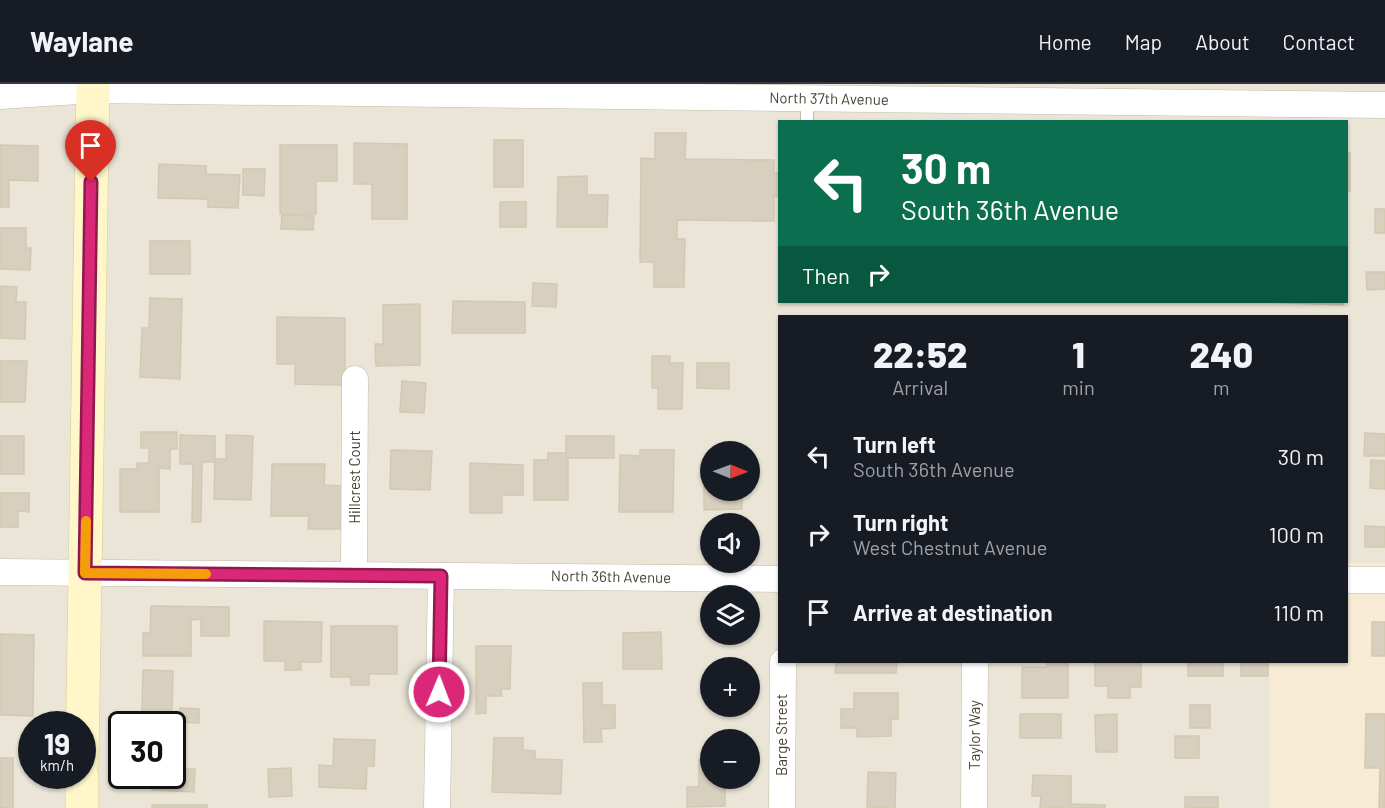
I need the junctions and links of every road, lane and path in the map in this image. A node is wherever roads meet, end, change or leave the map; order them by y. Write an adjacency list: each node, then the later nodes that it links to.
1 (93, 87): 2 (street, North 37th Avenue); 4 (street, North 37th Avenue); 7 (street)
2 (0, 96)
3 (1385, 105): 4 (street, North 37th Avenue)
4 (807, 110)
5 (356, 379): 8 (street, Hillcrest Court)
6 (0, 572): 7 (street, North 36th Avenue)
7 (85, 573): 8 (street, North 36th Avenue); 15 (street)
8 (354, 574): 9 (street, North 36th Avenue)
9 (441, 576): 10 (street, North 36th Avenue); 18 (street)
10 (778, 579)
11 (1348, 580): 12 (street)
12 (1385, 580)
13 (783, 663): 19 (street, Barge Street)
14 (975, 663): 20 (street, Taylor Way)
15 (83, 711)
16 (82, 789): 17 (street)
17 (82, 808)
18 (437, 808)
19 (782, 808)
20 (974, 808)

